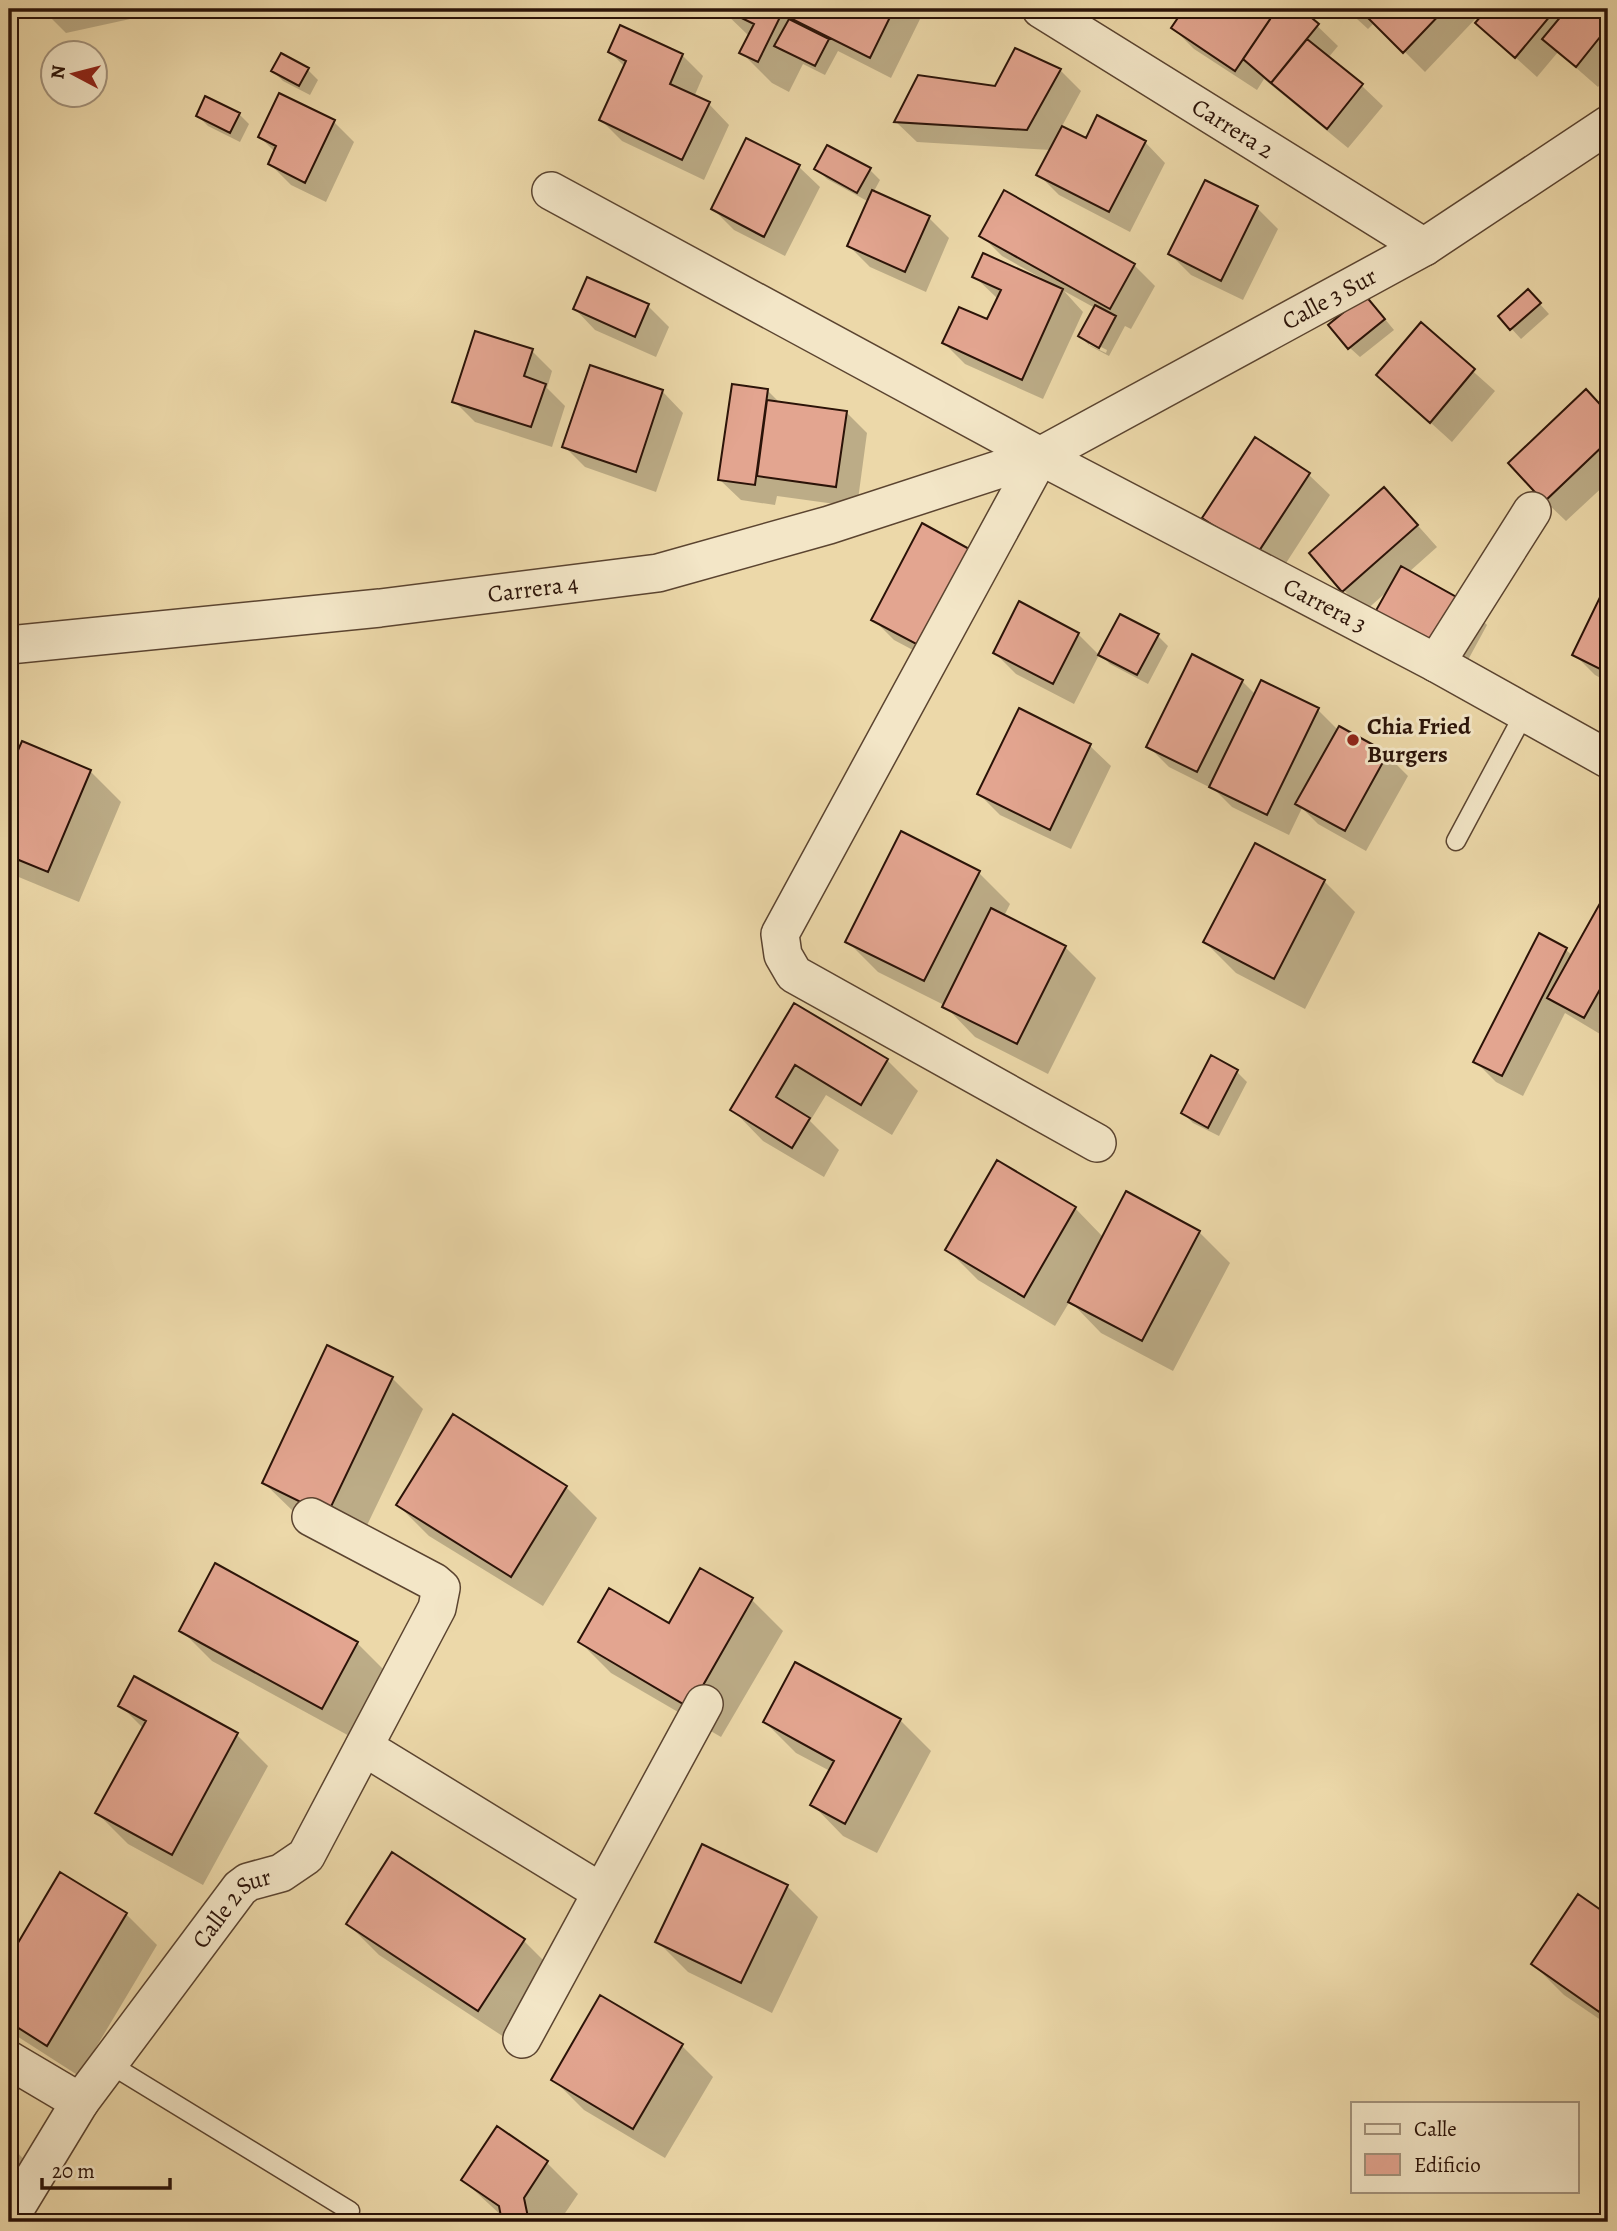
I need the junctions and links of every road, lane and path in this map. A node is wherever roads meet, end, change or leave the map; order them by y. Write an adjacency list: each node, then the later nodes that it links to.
1 (1041, 9): 4 (street, Carrera 2)
2 (1608, 125): 4 (street, Calle 3 Sur)
3 (551, 191): 5 (street, Carrera 3)
4 (1424, 247): 5 (street, Calle 3 Sur)
5 (1040, 456): 7 (street, Carrera 4); 8 (street, Carrera 3); 12 (street)
6 (1532, 511): 8 (street)
7 (9, 645)
8 (1436, 663): 9 (street, Carrera 3)
9 (1525, 712): 10 (street, Carrera 3); 11 (lane)
10 (1608, 759)
11 (1456, 841)
12 (1097, 1143)
13 (311, 1517): 15 (street, Calle 2 Sur)
14 (704, 1704): 16 (street)
15 (364, 1747): 16 (street); 19 (street, Calle 2 Sur)
16 (601, 1892): 17 (street)
17 (522, 2039)
18 (9, 2060): 20 (street)
19 (107, 2063): 20 (street, Calle 2 Sur); 21 (lane)
20 (80, 2102): 22 (street, Calle 2 Sur)
21 (350, 2211)
22 (9, 2219)

